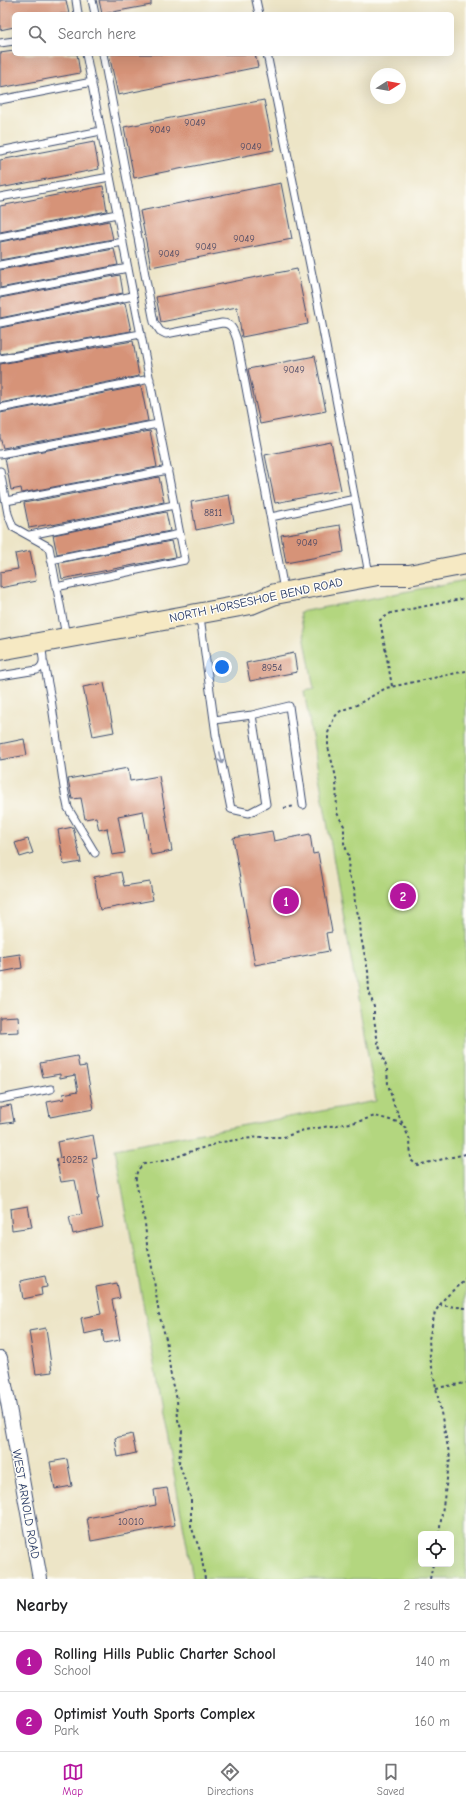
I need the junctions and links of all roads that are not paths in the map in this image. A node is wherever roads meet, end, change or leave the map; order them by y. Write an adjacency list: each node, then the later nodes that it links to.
1 (76, 0): 4 (lane)
2 (92, 0): 5 (lane)
3 (256, 0): 6 (lane)
4 (78, 12)
5 (95, 12)
6 (259, 12)
7 (12, 41): 8 (lane)
8 (0, 43)
9 (86, 56): 12 (lane)
10 (103, 56): 37 (lane)
11 (267, 56): 34 (lane)
12 (92, 82): 13 (lane); 14 (lane)
13 (0, 100)
14 (101, 131): 15 (lane); 16 (lane)
15 (0, 151)
16 (110, 177): 17 (lane); 18 (lane)
17 (0, 197)
18 (117, 214): 19 (lane); 20 (lane)
19 (0, 237)
20 (123, 242): 21 (lane); 22 (lane)
21 (0, 266)
22 (128, 268): 23 (lane); 24 (lane)
23 (0, 293)
24 (133, 296): 25 (lane); 26 (lane)
25 (0, 323)
26 (141, 334): 27 (lane); 28 (lane)
27 (0, 359)
28 (150, 379): 29 (lane); 30 (lane)
29 (0, 408)
30 (158, 424): 31 (lane); 32 (lane)
31 (0, 454)
32 (168, 470): 35 (lane); 36 (lane)
33 (0, 471): 36 (lane)
34 (355, 499): 37 (lane); 42 (lane)
35 (174, 505): 38 (lane); 39 (lane)
36 (4, 506): 39 (lane)
37 (271, 517): 44 (lane)
38 (180, 534): 40 (lane); 43 (lane)
39 (30, 535): 40 (lane)
40 (51, 560): 43 (lane)
41 (466, 564): 42 (street, NORTH HORSESHOE BEND ROAD)
42 (370, 577): 44 (street, NORTH HORSESHOE BEND ROAD)
43 (56, 587): 46 (lane)
44 (285, 592): 45 (street, NORTH HORSESHOE BEND ROAD)
45 (194, 614): 46 (street, NORTH HORSESHOE BEND ROAD); 52 (lane)
46 (66, 638): 47 (street, NORTH HORSESHOE BEND ROAD)
47 (40, 643): 48 (street, NORTH HORSESHOE BEND ROAD); 49 (lane)
48 (0, 650)
49 (44, 662): 50 (lane); 54 (lane)
50 (0, 676)
51 (252, 715): 52 (lane); 52 (lane, one-way to 51); 53 (lane)
52 (214, 720)
53 (303, 805)
54 (95, 852)
55 (51, 1089): 56 (lane)
56 (0, 1099)
57 (0, 1358): 58 (street, WEST ARNOLD ROAD)
58 (40, 1579)

